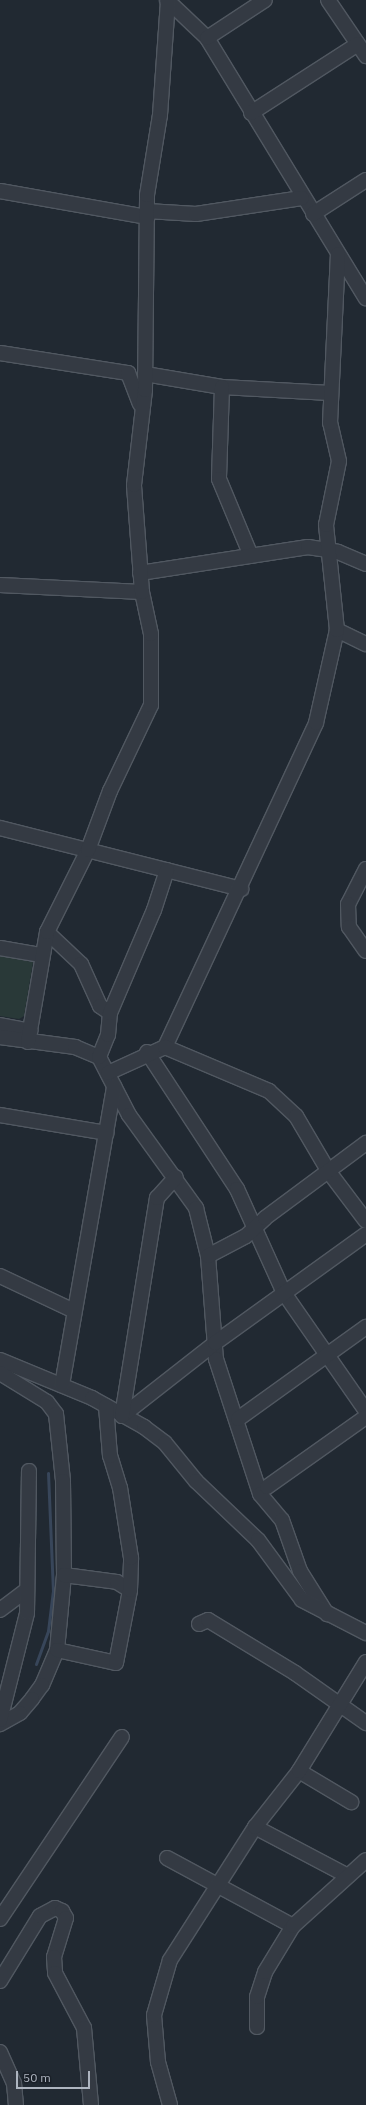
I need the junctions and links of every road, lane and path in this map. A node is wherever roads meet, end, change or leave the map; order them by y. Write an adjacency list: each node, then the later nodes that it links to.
1 (265, 0): 4 (street)
2 (167, 1): 4 (street); 11 (street)
3 (334, 2): 5 (street)
4 (207, 38): 7 (street)
5 (358, 44): 6 (street); 7 (street)
6 (366, 56)
7 (251, 113): 10 (street)
8 (366, 180): 12 (street)
9 (0, 190): 11 (street)
10 (302, 198): 11 (street); 12 (street)
11 (148, 214): 16 (street)
12 (312, 214): 13 (street)
13 (338, 254): 14 (street); 18 (street)
14 (366, 298)
15 (0, 353): 19 (street)
16 (145, 374): 17 (street); 19 (street)
17 (222, 387): 18 (street); 21 (street)
18 (330, 393): 20 (street)
19 (142, 411): 23 (street)
20 (327, 549): 21 (street); 22 (street); 26 (street)
21 (251, 556): 23 (street)
22 (366, 564)
23 (140, 572): 25 (street)
24 (0, 586): 25 (street)
25 (142, 592): 29 (street)
26 (337, 630): 27 (street); 32 (street)
27 (366, 644)
28 (0, 828): 29 (street)
29 (88, 850): 30 (street); 33 (street)
30 (167, 870): 32 (street); 37 (street)
31 (365, 872): 35 (street)
32 (240, 889): 41 (street)
33 (47, 932): 36 (street); 37 (street)
34 (0, 948): 36 (street)
35 (366, 951)
36 (41, 955): 39 (street)
37 (110, 1013): 43 (street)
38 (0, 1025): 39 (street)
39 (29, 1036): 40 (street); 43 (street)
40 (0, 1037)
41 (165, 1047): 42 (street); 49 (street)
42 (147, 1052): 44 (street); 52 (street)
43 (99, 1057): 44 (street)
44 (108, 1073): 45 (street)
45 (114, 1086): 47 (street); 50 (street)
46 (0, 1115): 47 (street)
47 (106, 1133): 57 (street)
48 (366, 1143): 49 (street)
49 (329, 1172): 51 (street); 52 (street)
50 (176, 1177): 54 (street); 66 (street)
51 (366, 1220)
52 (255, 1227): 54 (street); 56 (street)
53 (366, 1234): 56 (street)
54 (208, 1256): 59 (street)
55 (0, 1276): 57 (street)
56 (284, 1293): 59 (street); 60 (street)
57 (74, 1311): 63 (street)
58 (366, 1327): 60 (street)
59 (215, 1343): 66 (street); 68 (street)
60 (327, 1354): 65 (street); 68 (street)
61 (0, 1360): 63 (street)
62 (0, 1374): 71 (street)
63 (62, 1385): 64 (street)
64 (106, 1406): 66 (street); 73 (street)
65 (366, 1411)
66 (122, 1416): 75 (street)
67 (366, 1417): 70 (street)
68 (238, 1419): 75 (street)
69 (30, 1471): 72 (street)
70 (267, 1487)
71 (64, 1575): 73 (street); 78 (street)
72 (27, 1590): 74 (street); 81 (street)
73 (130, 1590): 78 (street)
74 (0, 1610)
75 (327, 1614): 77 (street)
76 (199, 1624): 80 (street)
77 (366, 1633)
78 (57, 1650): 83 (street)
79 (366, 1662): 80 (street)
80 (338, 1706): 82 (street); 85 (street)
81 (0, 1720)
82 (366, 1723)
83 (0, 1724)
84 (122, 1736): 92 (street)
85 (299, 1771): 86 (street); 87 (street)
86 (351, 1802)
87 (255, 1827): 90 (street); 91 (street)
88 (167, 1858): 91 (street)
89 (366, 1860): 90 (street)
90 (348, 1876): 93 (street)
91 (216, 1887): 93 (street); 99 (street)
92 (0, 1919)
93 (293, 1926): 95 (street)
94 (0, 1981): 98 (street)
95 (258, 2027)
96 (0, 2052): 97 (street)
97 (16, 2105)
98 (91, 2105)
99 (170, 2105)

